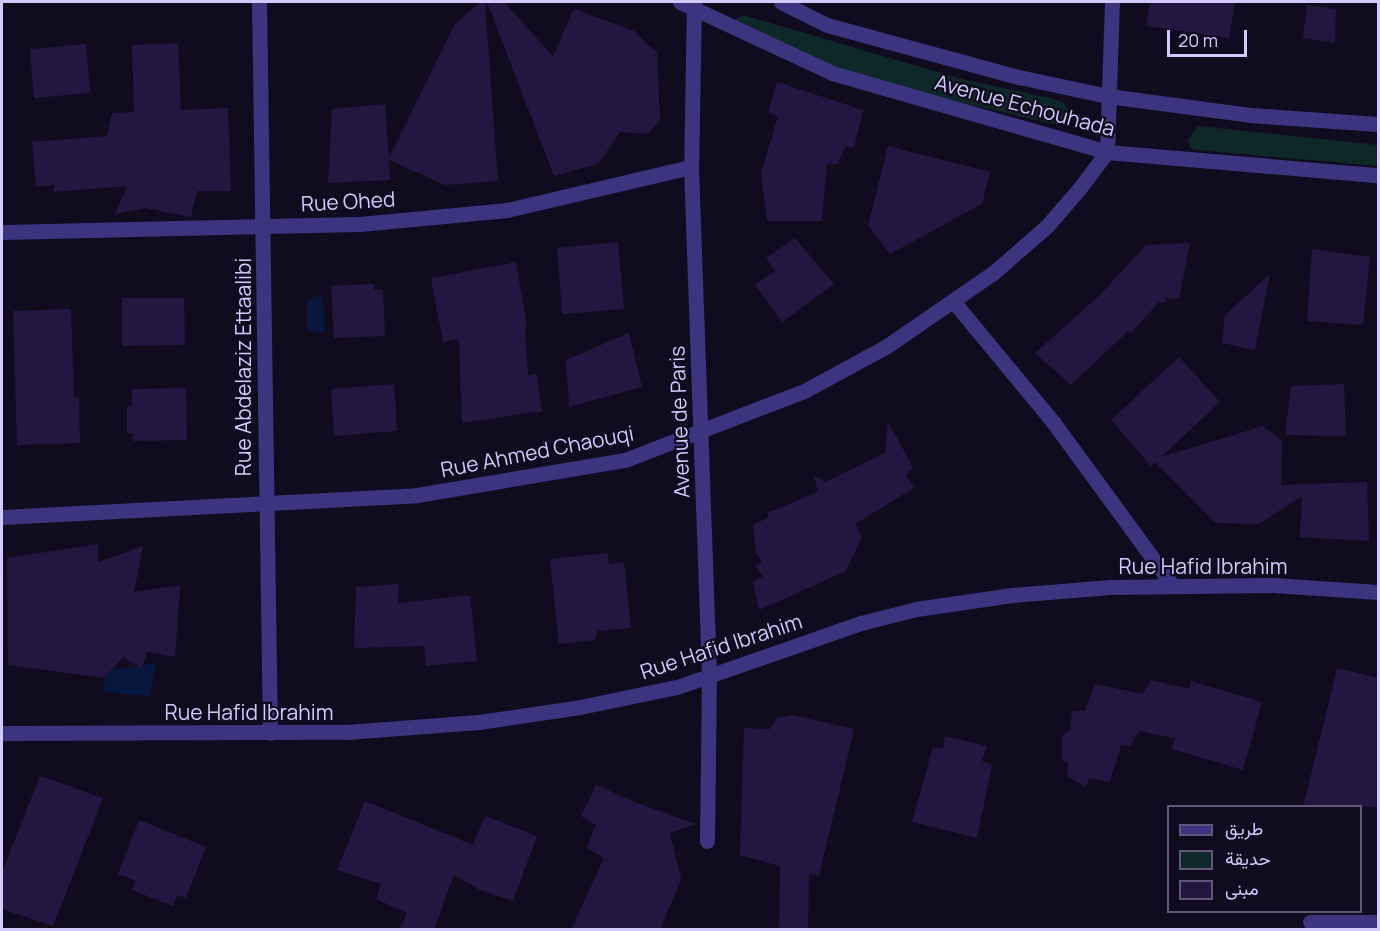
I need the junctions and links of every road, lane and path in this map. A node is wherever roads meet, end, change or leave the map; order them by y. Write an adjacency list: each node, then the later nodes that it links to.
1 (259, 2): 11 (street, Rue Abdelaziz Ettaalibi)
2 (680, 2): 5 (street, Avenue Echouhada)
3 (781, 2): 6 (street, Avenue Echouhada)
4 (1112, 2): 6 (street)
5 (694, 5): 8 (street, Avenue Echouhada); 9 (street, Avenue de Paris)
6 (1108, 96): 7 (street, Avenue Echouhada); 8 (street)
7 (1378, 124)
8 (1107, 152): 10 (street, Avenue Echouhada); 13 (street, Rue Ahmed Chaouqi)
9 (691, 167): 11 (street, Rue Ohed); 14 (street, Avenue de Paris)
10 (1378, 175)
11 (263, 225): 12 (street, Rue Ohed); 15 (street, Rue Abdelaziz Ettaalibi)
12 (2, 232)
13 (953, 301): 14 (street, Rue Ahmed Chaouqi); 17 (street)
14 (700, 432): 15 (street, Rue Ahmed Chaouqi); 19 (street, Avenue de Paris)
15 (265, 504): 16 (street, Rue Ahmed Chaouqi); 21 (street, Rue Abdelaziz Ettaalibi)
16 (2, 517)
17 (1173, 586): 18 (street, Rue Hafid Ibrahim); 19 (street, Rue Hafid Ibrahim)
18 (1378, 592)
19 (709, 676): 21 (street, Rue Hafid Ibrahim); 22 (street, Avenue de Paris)
20 (2, 733): 21 (street, Rue Hafid Ibrahim)
21 (270, 733)
22 (707, 841)
23 (1310, 921): 24 (street)
24 (1378, 922)

